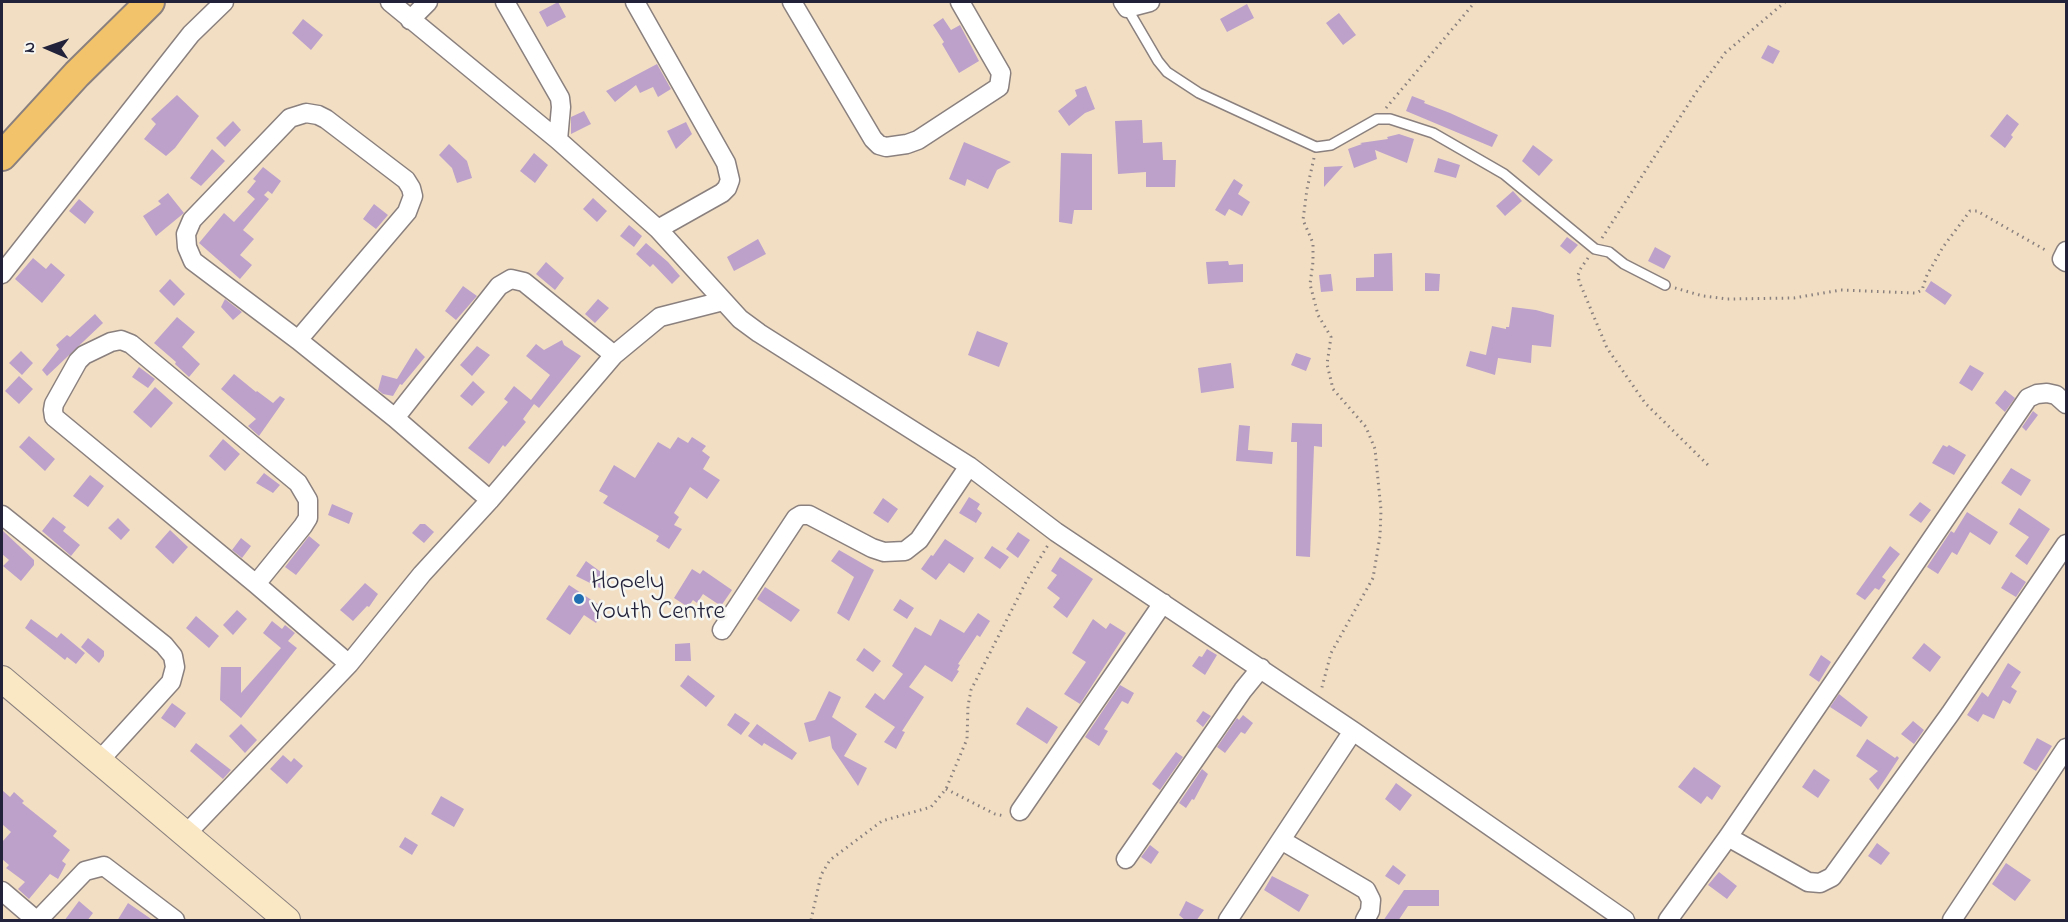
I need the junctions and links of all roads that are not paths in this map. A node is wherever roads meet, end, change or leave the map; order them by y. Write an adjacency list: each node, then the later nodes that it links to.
1 (150, 2): 13 (main road)
2 (224, 2): 15 (street)
3 (390, 2): 11 (street)
4 (428, 2): 11 (street)
5 (505, 2): 12 (street)
6 (635, 2): 14 (street)
7 (792, 2): 8 (street)
8 (960, 2)
9 (1150, 2): 10 (street)
10 (1125, 5): 16 (lane)
11 (410, 20): 12 (street)
12 (558, 140): 14 (street)
13 (2, 156)
14 (658, 229): 17 (street)
15 (2, 274)
16 (1665, 285)
17 (723, 301): 19 (street); 22 (street)
18 (298, 340): 18 (street); 21 (street)
19 (614, 355): 21 (street); 23 (street)
20 (2067, 404): 37 (street)
21 (395, 418): 23 (street)
22 (969, 466): 27 (street); 28 (street)
23 (490, 500): 29 (street)
24 (2, 515): 34 (street)
25 (2067, 544): 37 (street)
26 (256, 584): 26 (street); 29 (street)
27 (1163, 603): 30 (street); 35 (street)
28 (722, 630)
29 (349, 664): 36 (street)
30 (1261, 668): 32 (street); 39 (street)
31 (2, 679): 34 (main road)
32 (1353, 731): 38 (street); 46 (street)
33 (2067, 748): 48 (street)
34 (99, 761): 36 (main road)
35 (1020, 811)
36 (186, 834): 43 (main road)
37 (1728, 837): 47 (street)
38 (1281, 840): 44 (street); 45 (street)
39 (1126, 859)
40 (2, 891): 41 (street)
41 (37, 921): 42 (street)
42 (175, 921)
43 (287, 921)
44 (1228, 921)
45 (1365, 921)
46 (1625, 921)
47 (1668, 921)
48 (1952, 921)

